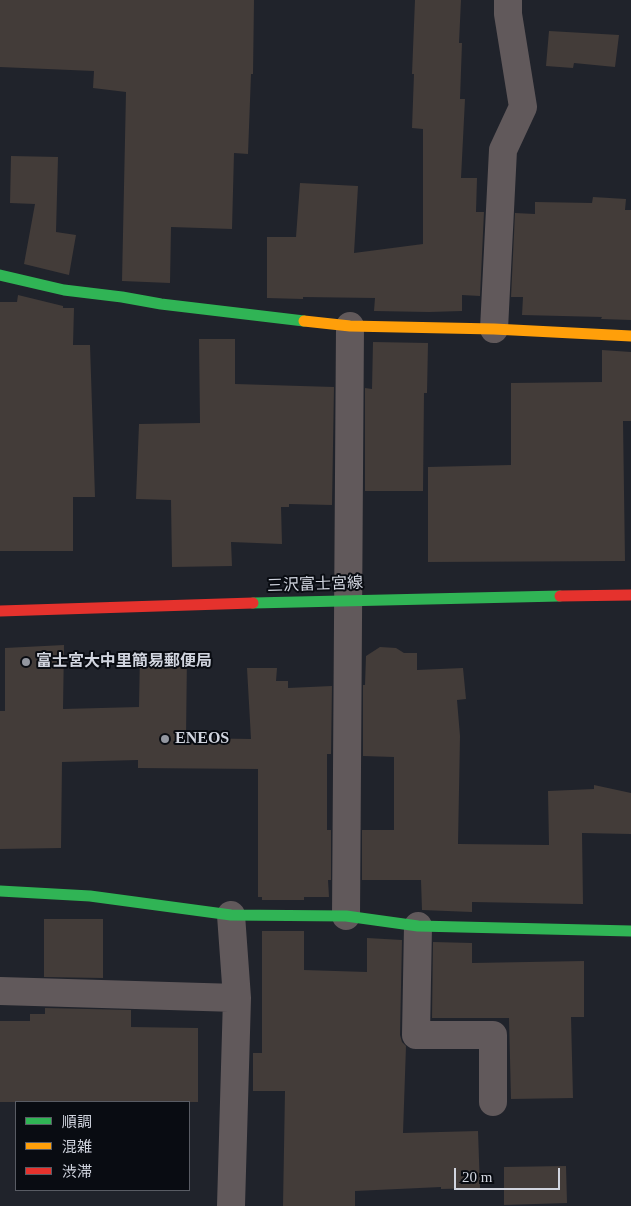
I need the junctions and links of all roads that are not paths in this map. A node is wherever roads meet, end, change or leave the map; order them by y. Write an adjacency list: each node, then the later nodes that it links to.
1 (508, 0): 4 (street)
2 (0, 275): 3 (street)
3 (350, 326): 4 (street); 7 (street)
4 (494, 329): 5 (street)
5 (631, 336)
6 (631, 595): 7 (street, 三沢富士宮線)
7 (348, 600): 8 (street, 三沢富士宮線); 11 (street)
8 (0, 611)
9 (0, 892): 10 (street)
10 (231, 915): 11 (street); 15 (street)
11 (346, 916): 12 (street)
12 (418, 926): 13 (street); 16 (street)
13 (631, 931)
14 (0, 991): 15 (street)
15 (238, 998): 17 (street)
16 (493, 1102)
17 (231, 1206)

